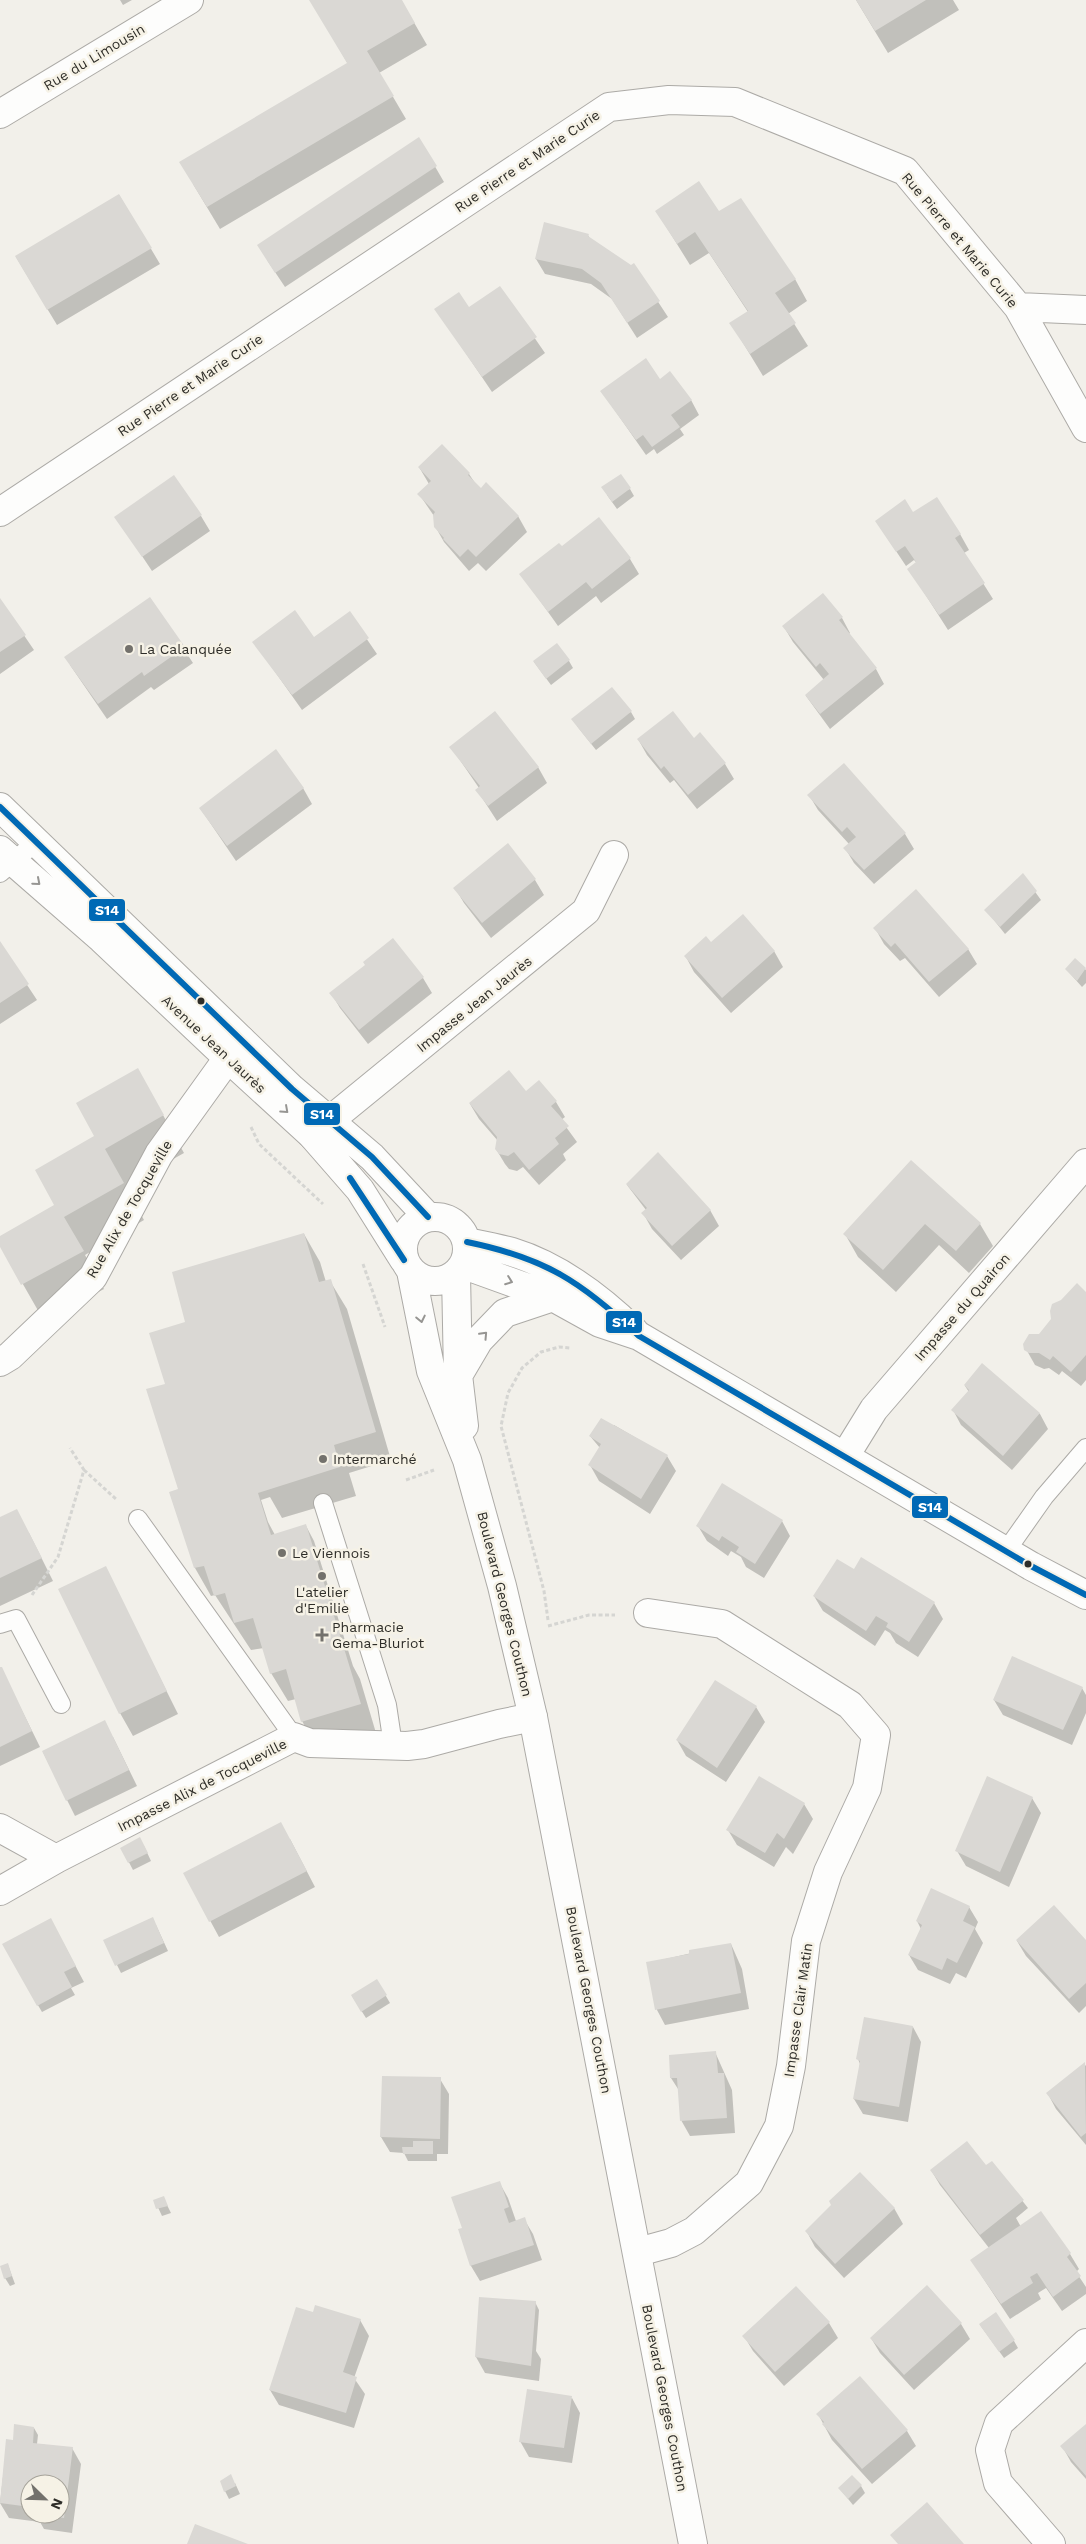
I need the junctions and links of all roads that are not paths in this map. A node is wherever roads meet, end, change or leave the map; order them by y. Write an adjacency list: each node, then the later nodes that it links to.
1 (189, 0): 2 (street, Rue du Limousin)
2 (0, 114)
3 (1018, 307): 4 (street); 5 (street, Rue Pierre et Marie Curie); 6 (street, Rue Pierre et Marie Curie)
4 (1086, 310)
5 (1086, 428)
6 (0, 512)
7 (0, 807): 8 (street, Avenue Jean Jaurès)
8 (36, 842): 10 (lane); 11 (street, Avenue Jean Jaurès)
9 (614, 854): 12 (street, Impasse Jean Jaurès)
10 (5, 862): 11 (street, Avenue Jean Jaurès, one-way to 11)
11 (234, 1049): 12 (street, Avenue Jean Jaurès); 19 (street, Rue Alix de Tocqueville)
12 (321, 1127): 14 (street, Avenue Jean Jaurès); 16 (street, Avenue Jean Jaurès)
13 (1086, 1163): 22 (street, Impasse du Quairon)
14 (428, 1217): 15 (street); 16 (street)
15 (462, 1260): 16 (street); 17 (street, one-way to 17); 18 (street); 20 (street, Boulevard Georges Couthon)
16 (408, 1266): 23 (street, Boulevard Georges Couthon, one-way to 23)
17 (553, 1297): 18 (street); 20 (street, one-way to 17)
18 (639, 1336): 22 (street)
19 (0, 1362)
20 (458, 1376): 23 (street, Boulevard Georges Couthon)
21 (1086, 1448): 26 (lane)
22 (845, 1456): 26 (street)
23 (468, 1460): 31 (street, Boulevard Georges Couthon)
24 (323, 1503): 33 (lane)
25 (138, 1519): 32 (lane)
26 (1006, 1551): 27 (street)
27 (1086, 1596)
28 (648, 1613): 37 (street, Impasse Clair Matin)
29 (8, 1621): 30 (lane)
30 (61, 1704)
31 (533, 1717): 33 (street, Impasse Alix de Tocqueville); 37 (street, Boulevard Georges Couthon)
32 (294, 1737): 33 (street, Impasse Alix de Tocqueville); 35 (street, Impasse Alix de Tocqueville)
33 (393, 1745)
34 (0, 1828): 35 (street)
35 (56, 1859): 36 (street, Impasse Alix de Tocqueville)
36 (0, 1891)
37 (638, 2252): 39 (street, Boulevard Georges Couthon)
38 (1086, 2343): 40 (street)
39 (693, 2544)
40 (1051, 2544)

